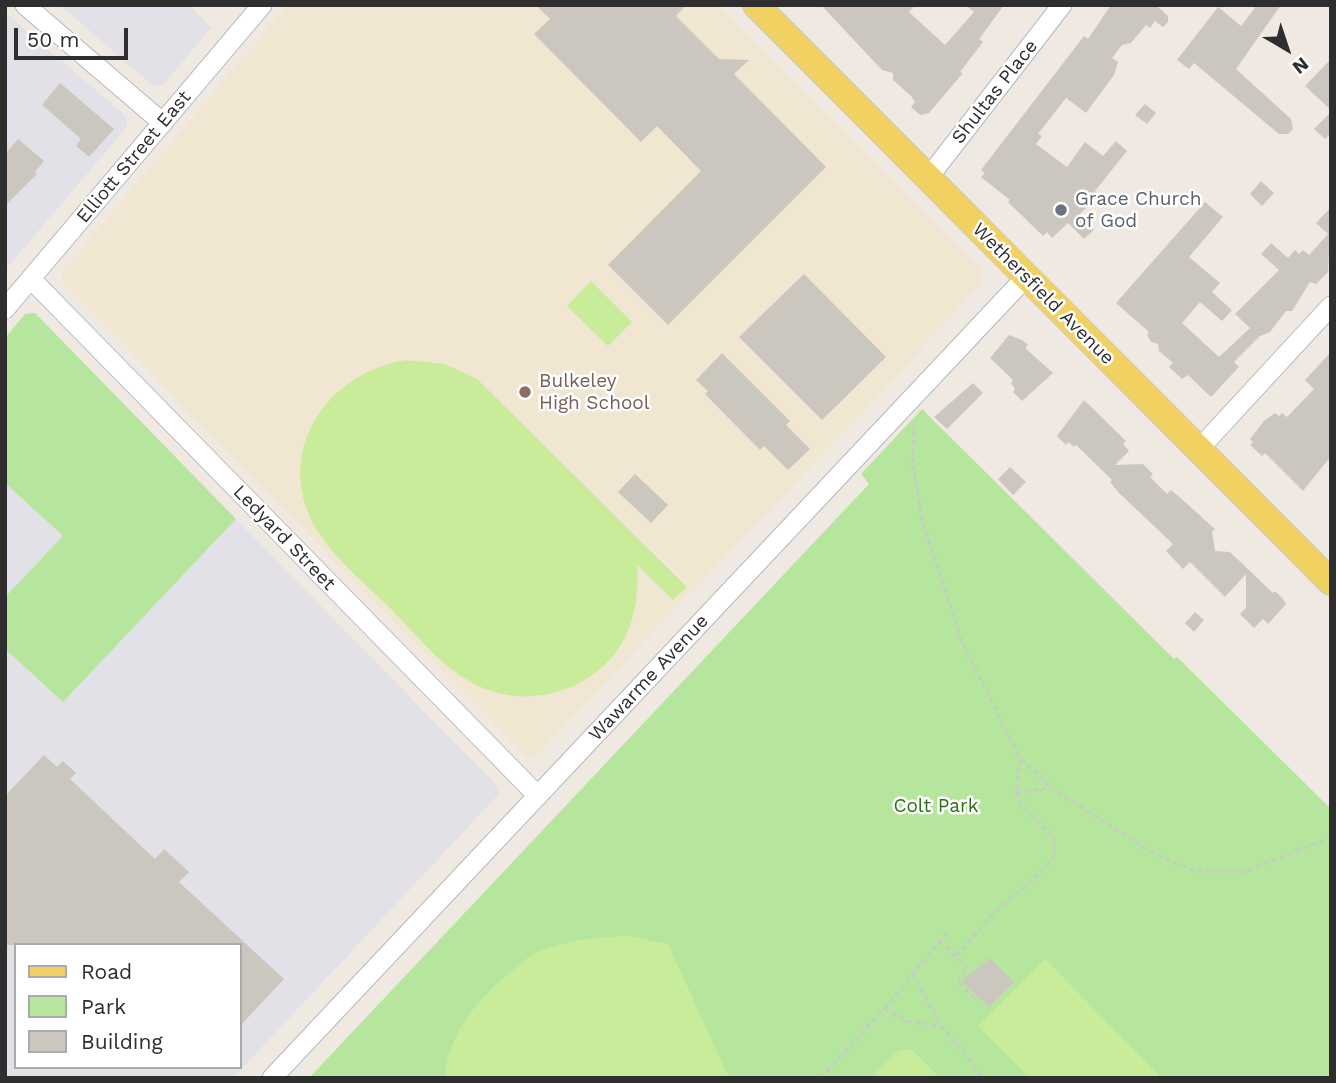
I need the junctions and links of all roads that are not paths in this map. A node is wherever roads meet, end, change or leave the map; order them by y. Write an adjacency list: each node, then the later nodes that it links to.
1 (25, 5): 5 (street)
2 (262, 5): 5 (street, Elliott Street East)
3 (756, 5): 6 (main road, Wethersfield Avenue)
4 (1062, 5): 6 (street, Shultas Place)
5 (163, 124): 8 (street, Elliott Street East)
6 (928, 178): 7 (main road, Wethersfield Avenue)
7 (1026, 276): 11 (main road, Wethersfield Avenue); 13 (street, Wawarme Avenue)
8 (31, 279): 10 (street, Elliott Street East); 13 (street, Ledyard Street)
9 (1331, 306): 11 (street)
10 (5, 309)
11 (1199, 449): 12 (main road, Wethersfield Avenue)
12 (1331, 582)
13 (538, 796): 14 (street, Wawarme Avenue)
14 (272, 1078)

